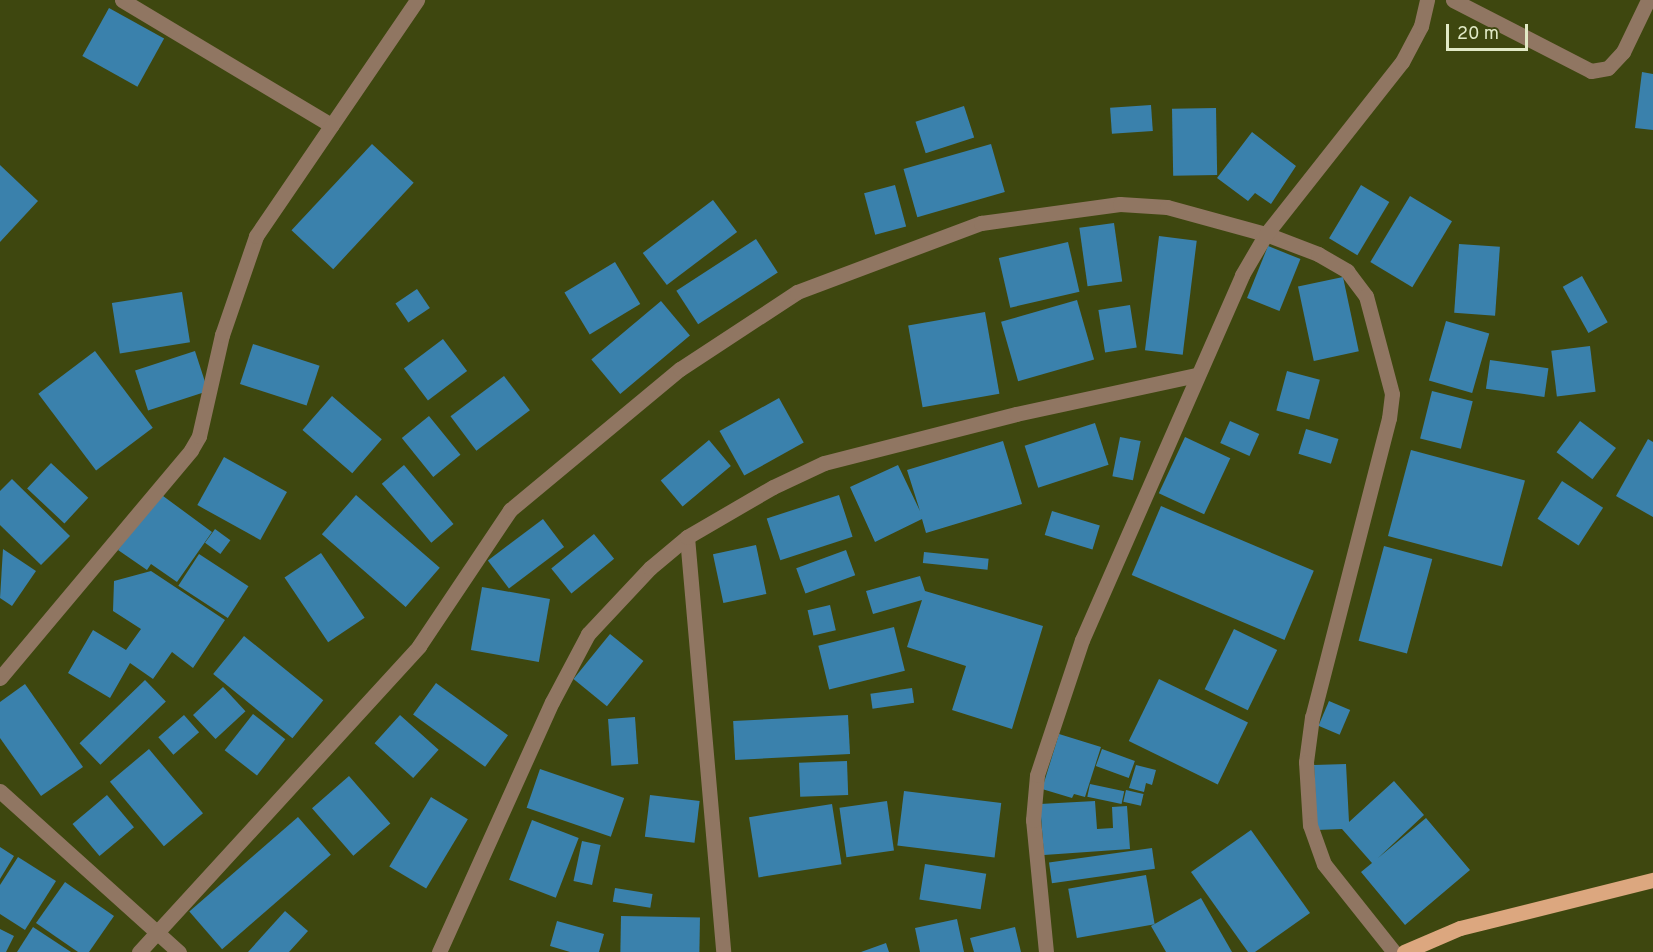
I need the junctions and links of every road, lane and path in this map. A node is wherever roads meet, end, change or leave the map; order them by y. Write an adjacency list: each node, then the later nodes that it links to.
1 (122, 0): 6 (street)
2 (417, 0): 6 (street)
3 (1427, 0): 7 (street)
4 (1453, 0): 5 (street)
5 (1648, 0)
6 (331, 125): 10 (street)
7 (1266, 234): 8 (street); 13 (street); 19 (street)
8 (1197, 375): 9 (street); 18 (street)
9 (687, 537): 16 (street); 17 (street)
10 (0, 678)
11 (0, 790): 13 (street)
12 (1653, 880): 20 (main road)
13 (157, 933): 14 (street); 15 (street)
14 (139, 952)
15 (179, 952)
16 (439, 952)
17 (723, 952)
18 (1046, 952)
19 (1394, 952)
20 (1404, 952)

